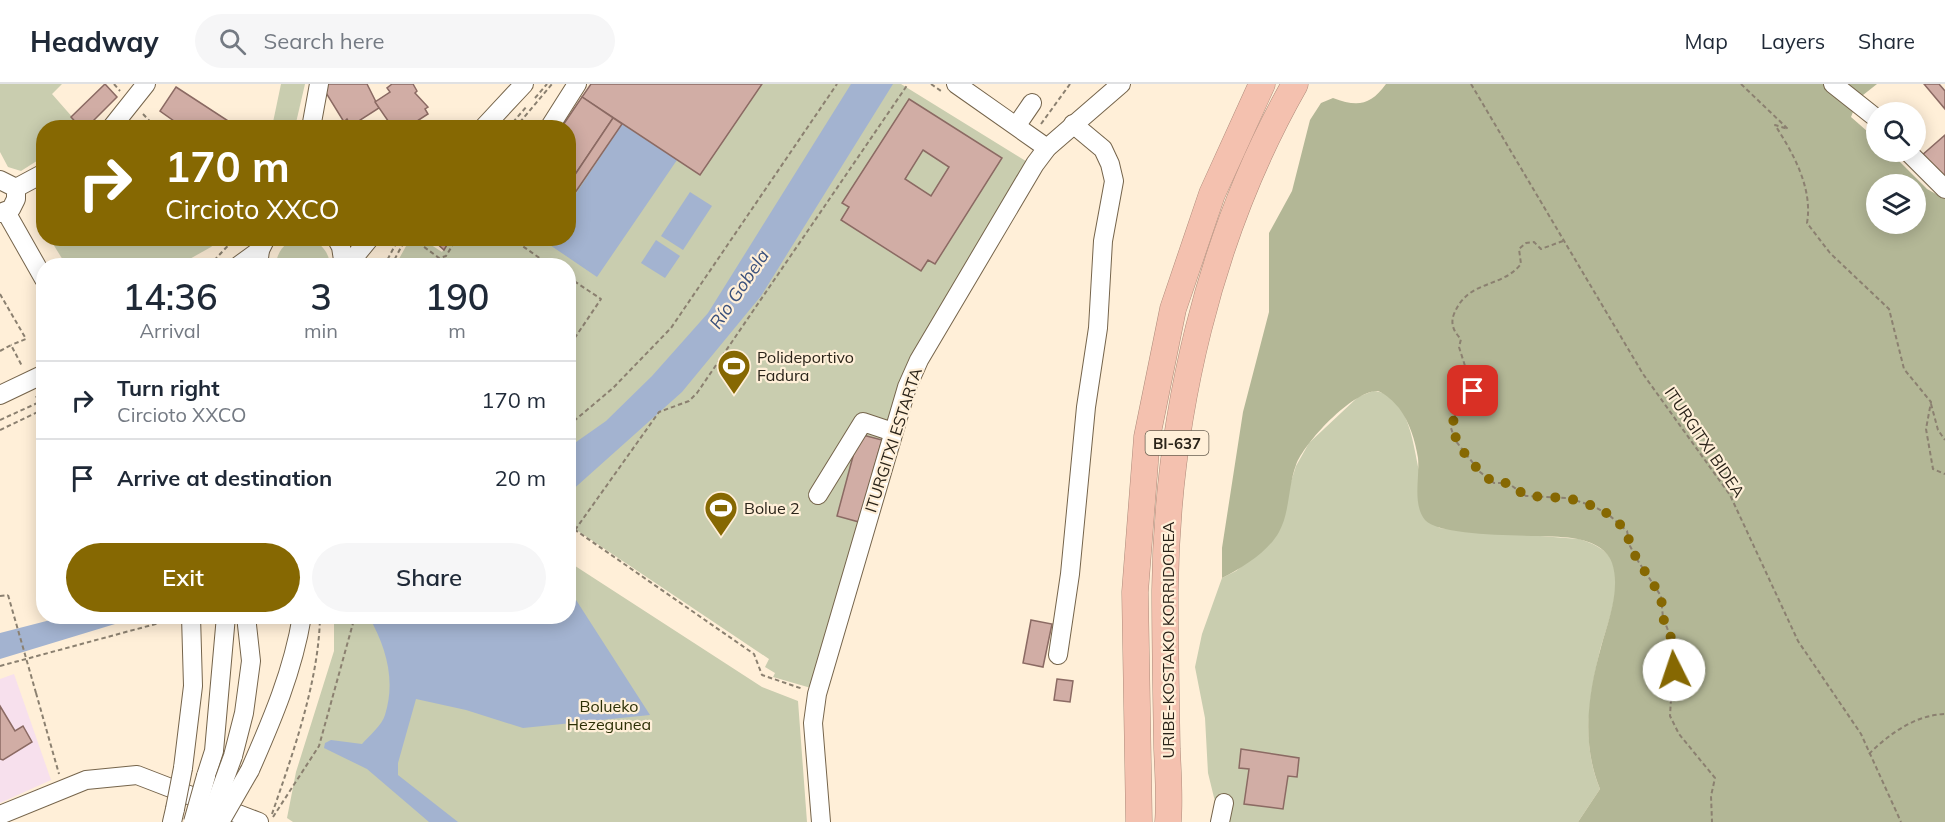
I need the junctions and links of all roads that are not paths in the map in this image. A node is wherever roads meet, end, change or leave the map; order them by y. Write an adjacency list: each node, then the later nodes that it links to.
1 (146, 84): 12 (street)
2 (319, 84): 13 (street)
3 (524, 84): 14 (street)
4 (578, 84): 15 (street)
5 (956, 84): 17 (street)
6 (1121, 84): 16 (street, ITURGITXI ESTARTA)
7 (1262, 84): 44 (highway, URIBE-KOSTAKO KORRIDOREA / BI-637)
8 (1295, 84): 45 (highway, URIBE-KOSTAKO KORRIDOREA / BI-637)
9 (1833, 84): 11 (street)
10 (1032, 103): 17 (street)
11 (1866, 108)
12 (118, 120)
13 (312, 120)
14 (495, 120)
15 (554, 120)
16 (1073, 124): 18 (street, ITURGITXI ESTARTA); 35 (street)
17 (1017, 125): 18 (street)
18 (1047, 148): 29 (street, ITURGITXI ESTARTA)
19 (1918, 162): 22 (street)
20 (36, 175): 21 (street)
21 (8, 184): 23 (street)
22 (1945, 189)
23 (3, 212): 26 (street)
24 (363, 246): 25 (street)
25 (352, 258)
26 (36, 266)
27 (36, 380): 28 (street)
28 (0, 395)
29 (893, 432): 30 (street); 43 (street, ITURGITXI ESTARTA)
30 (818, 495)
31 (187, 624): 38 (street, bridge)
32 (225, 624): 39 (street, bridge)
33 (247, 624): 40 (street, bridge)
34 (301, 624): 41 (street, bridge)
35 (1058, 655)
36 (1224, 803): 46 (street)
37 (0, 815): 42 (street)
38 (173, 816)
39 (193, 822)
40 (209, 822)
41 (220, 822)
42 (259, 822)
43 (821, 822)
44 (1139, 822)
45 (1168, 822)
46 (1220, 822)

